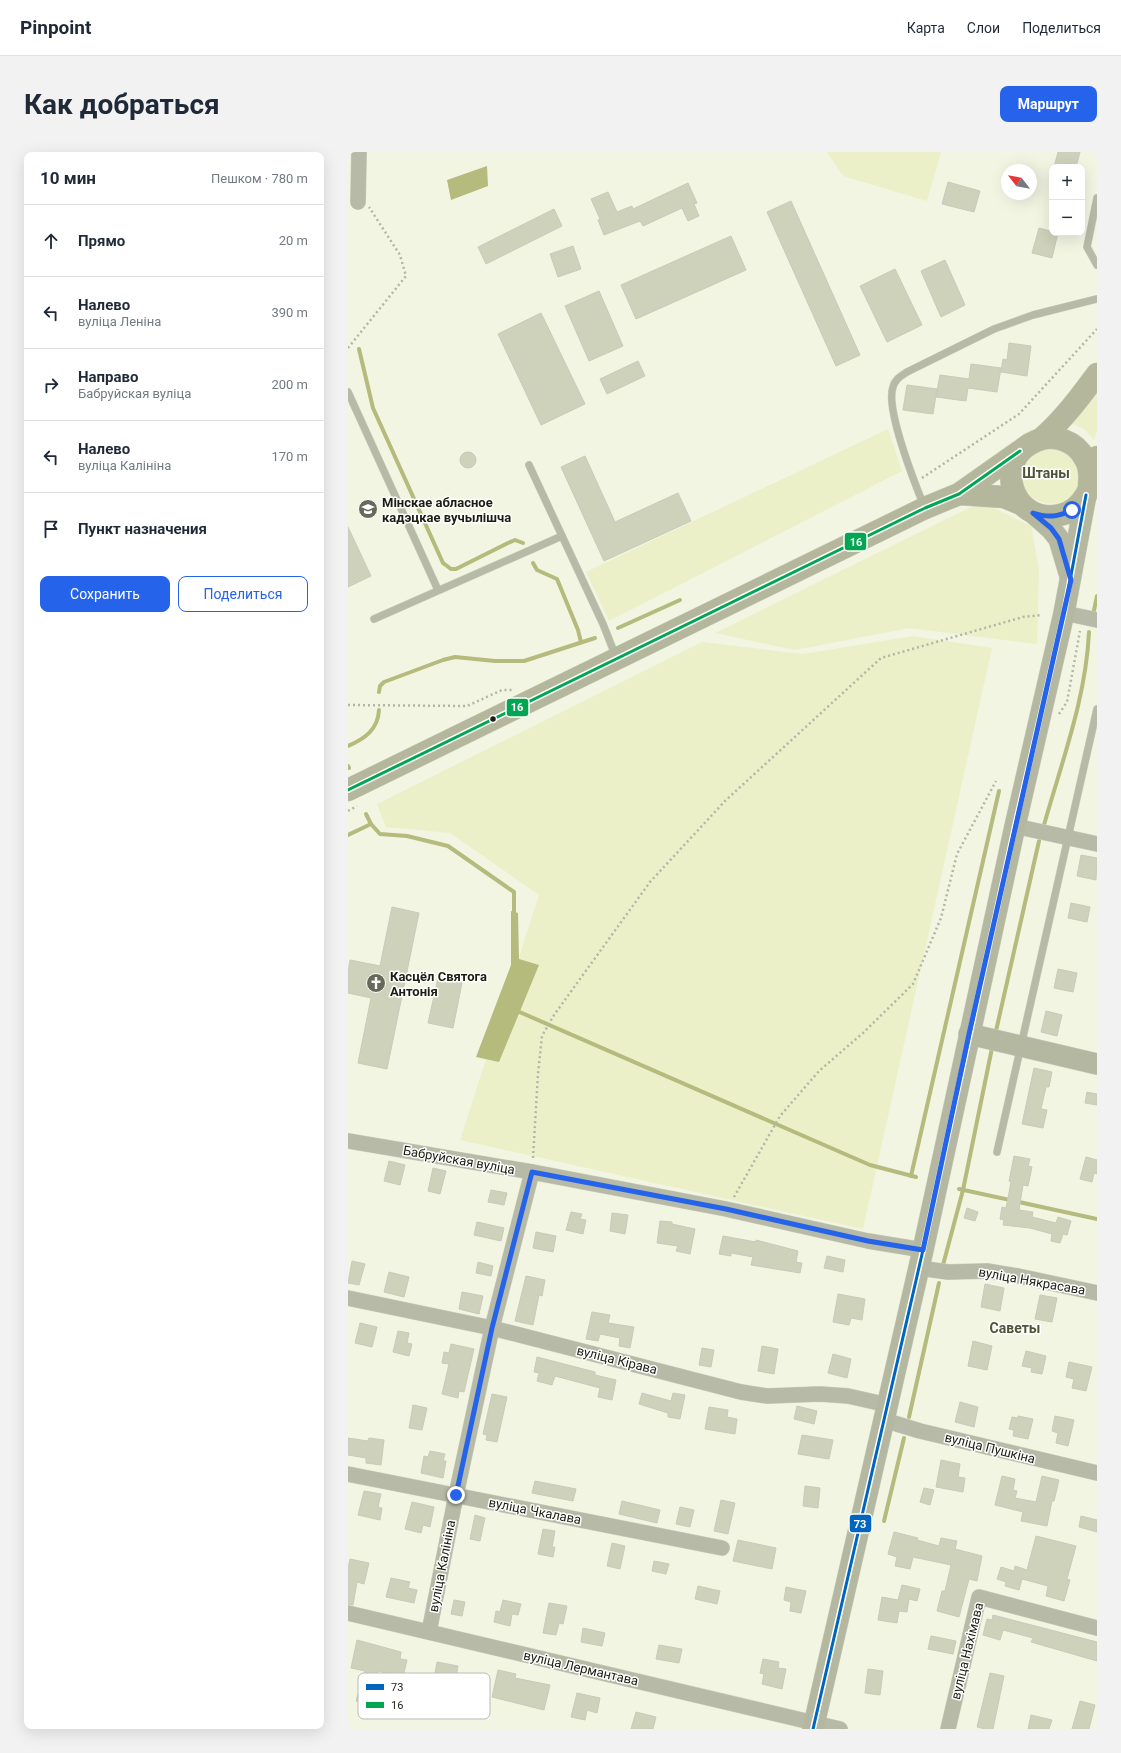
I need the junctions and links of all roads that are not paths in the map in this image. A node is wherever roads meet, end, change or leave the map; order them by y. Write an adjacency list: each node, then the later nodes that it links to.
1 (359, 152): 2 (street)
2 (355, 189)
3 (1097, 198): 4 (lane)
4 (1097, 265)
5 (1097, 299): 14 (lane)
6 (1097, 374): 8 (main road)
7 (348, 392): 18 (lane)
8 (1041, 438): 9 (main road); 12 (main road)
9 (1020, 451): 13 (main road); 15 (main road)
10 (1097, 457): 12 (main road)
11 (529, 465): 16 (lane)
12 (1088, 490): 15 (main road); 17 (main road)
13 (959, 494): 14 (main road); 15 (main road)
14 (925, 508): 22 (main road)
15 (1027, 509): 17 (main road)
16 (562, 536): 18 (lane); 22 (lane)
17 (1071, 580): 19 (main road)
18 (438, 590): 20 (lane)
19 (1064, 613): 21 (street); 25 (main road)
20 (374, 619)
21 (1097, 620)
22 (616, 659): 24 (main road)
23 (1097, 709): 26 (lane)
24 (348, 790)
25 (1015, 826): 26 (street); 28 (main road)
26 (1068, 838): 27 (street); 29 (lane)
27 (1097, 844)
28 (969, 1034): 29 (main road); 34 (main road)
29 (1021, 1047): 30 (main road); 32 (lane)
30 (1097, 1064)
31 (348, 1141): 33 (street, Бабруйская вуліца)
32 (997, 1152)
33 (532, 1172): 34 (street, Бабруйская вуліца); 37 (street, вуліца Калініна)
34 (921, 1259): 35 (street, вуліца Някрасава); 38 (main road)
35 (1097, 1293)
36 (348, 1298): 37 (street, вуліца Кірава)
37 (492, 1328): 38 (street, вуліца Кірава); 41 (street, вуліца Калініна)
38 (886, 1413): 39 (street, вуліца Пушкіна); 46 (main road)
39 (1097, 1473)
40 (348, 1474): 41 (street, вуліца Чкалава)
41 (456, 1495): 42 (street, вуліца Чкалава); 45 (street, вуліца Калініна)
42 (722, 1548)
43 (348, 1613): 45 (street, вуліца Лермантава)
44 (1097, 1628): 48 (street, вуліца Нахімава)
45 (430, 1632): 46 (street, вуліца Лермантава)
46 (814, 1726): 47 (street, вуліца Лермантава)
47 (840, 1729)
48 (948, 1729)

